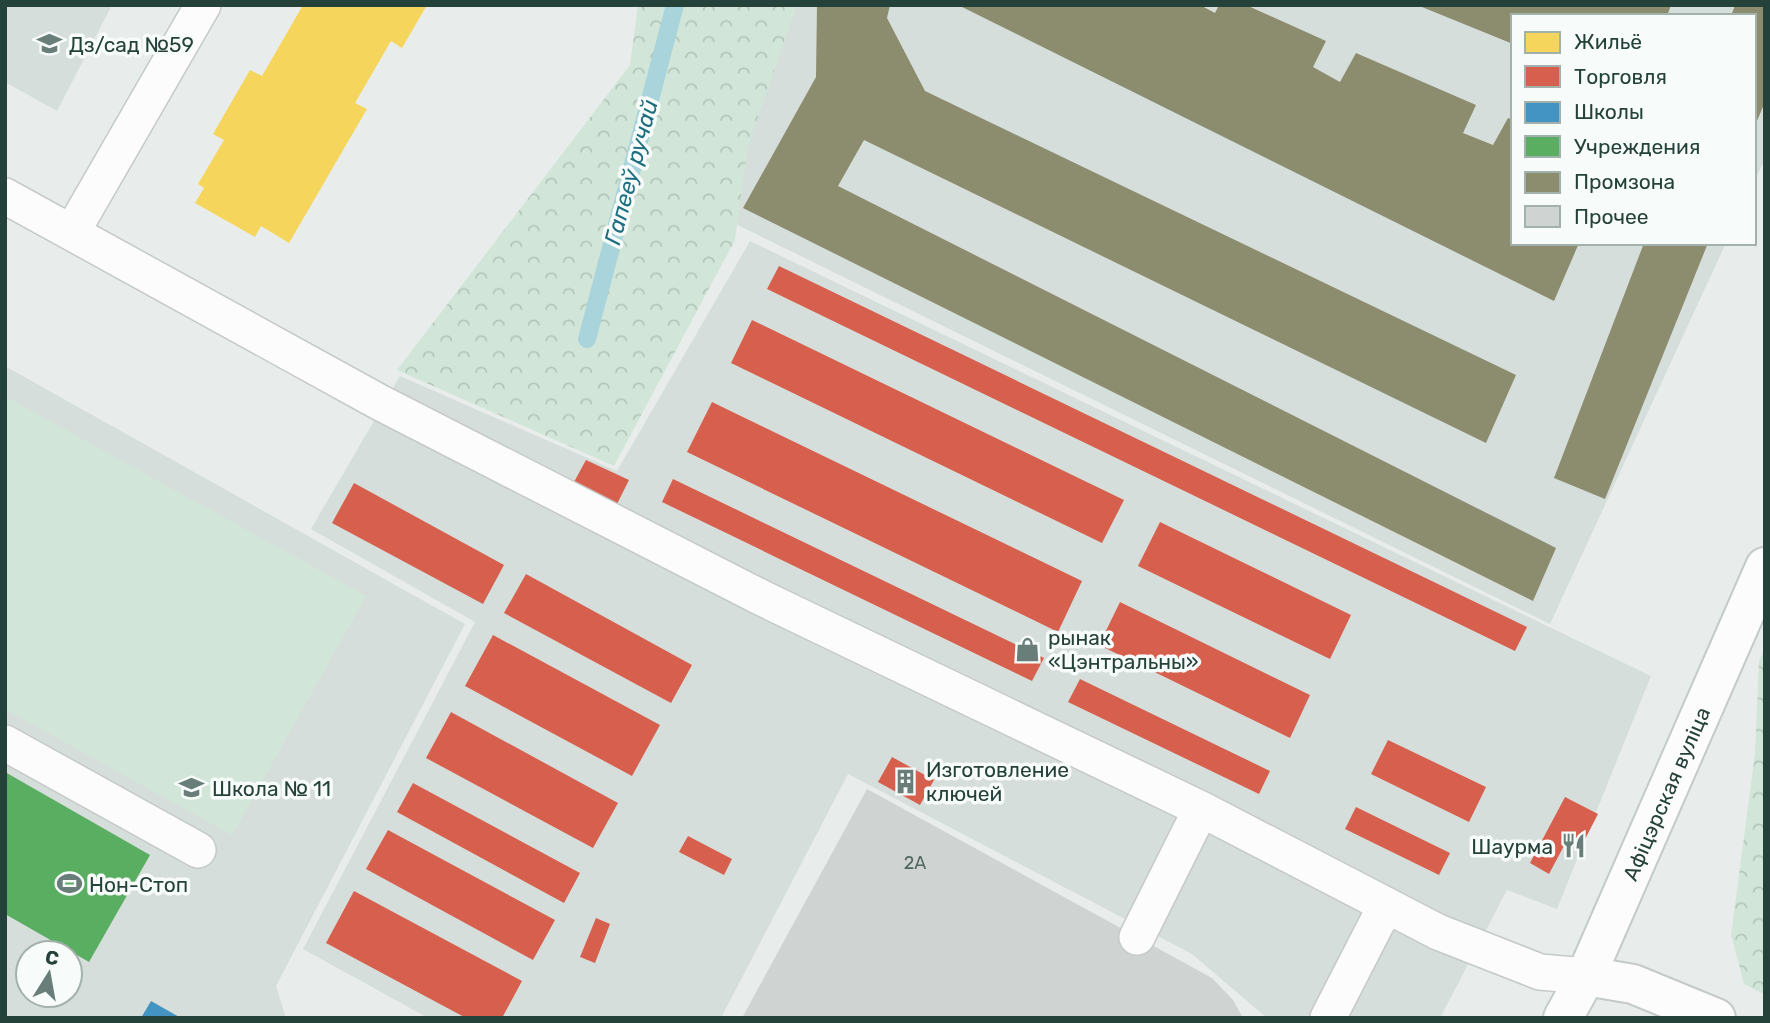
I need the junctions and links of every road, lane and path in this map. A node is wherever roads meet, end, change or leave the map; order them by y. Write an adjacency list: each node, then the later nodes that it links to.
1 (203, 5): 3 (lane)
2 (5, 195): 3 (lane)
3 (72, 232): 6 (lane)
4 (1765, 567): 10 (street, Афіцэрская вуліца)
5 (5, 744): 7 (lane)
6 (1201, 809): 8 (lane); 9 (lane)
7 (198, 850)
8 (1386, 905): 10 (lane); 11 (lane)
9 (1137, 937)
10 (1586, 976): 12 (street, Афіцэрская вуліца); 13 (street)
11 (1328, 1018)
12 (1563, 1018)
13 (1716, 1018)

